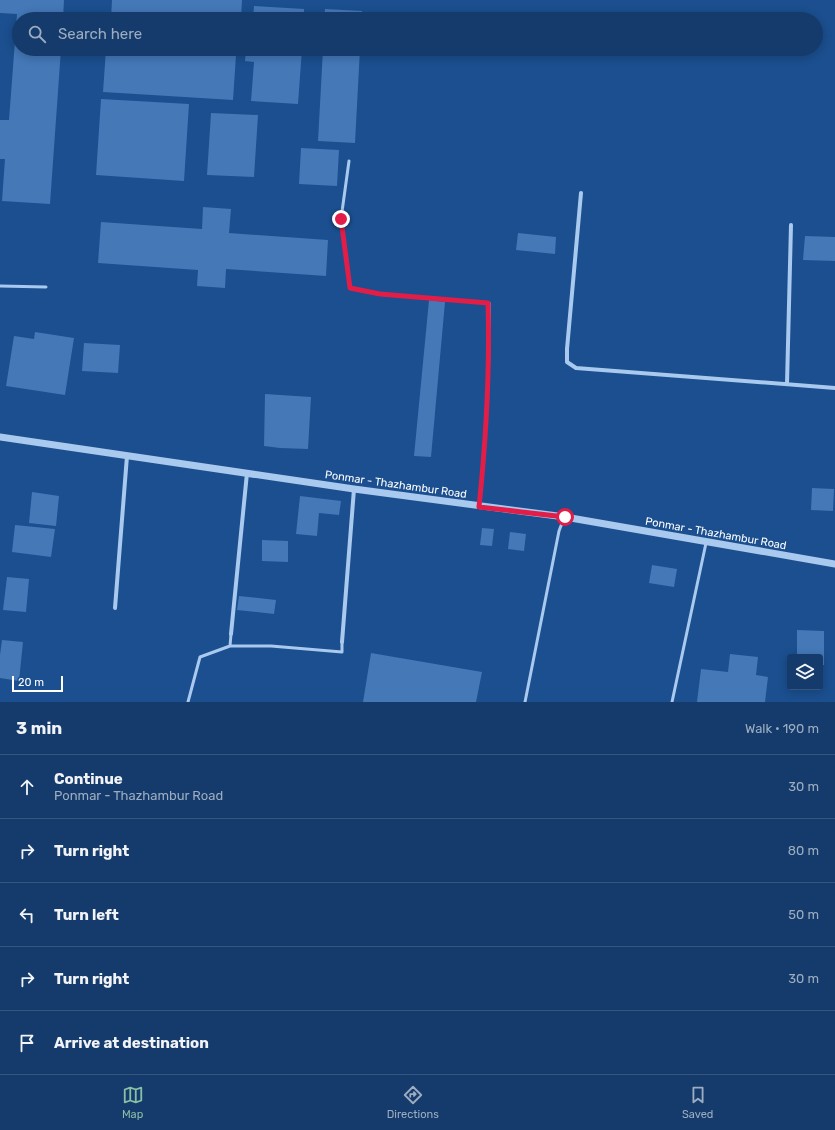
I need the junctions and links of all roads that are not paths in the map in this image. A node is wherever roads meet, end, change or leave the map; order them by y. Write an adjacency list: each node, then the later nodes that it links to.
1 (349, 161): 12 (lane)
2 (581, 193): 6 (street)
3 (791, 225): 6 (street)
4 (0, 286): 5 (lane)
5 (46, 288)
6 (787, 384): 7 (street)
7 (835, 388)
8 (0, 437): 9 (street, Ponmar - Thazhambur Road)
9 (127, 456): 10 (street, Ponmar - Thazhambur Road); 16 (street)
10 (247, 473): 11 (street, Ponmar - Thazhambur Road); 17 (street)
11 (354, 489): 12 (street, Ponmar - Thazhambur Road); 18 (street)
12 (479, 507): 13 (street, Ponmar - Thazhambur Road)
13 (565, 517): 14 (street, Ponmar - Thazhambur Road); 21 (lane)
14 (706, 543): 15 (street, Ponmar - Thazhambur Road); 22 (lane)
15 (835, 564)
16 (115, 608)
17 (231, 634): 19 (lane)
18 (342, 642): 19 (lane)
19 (230, 646): 20 (lane)
20 (188, 702)
21 (525, 702)
22 (672, 702)

